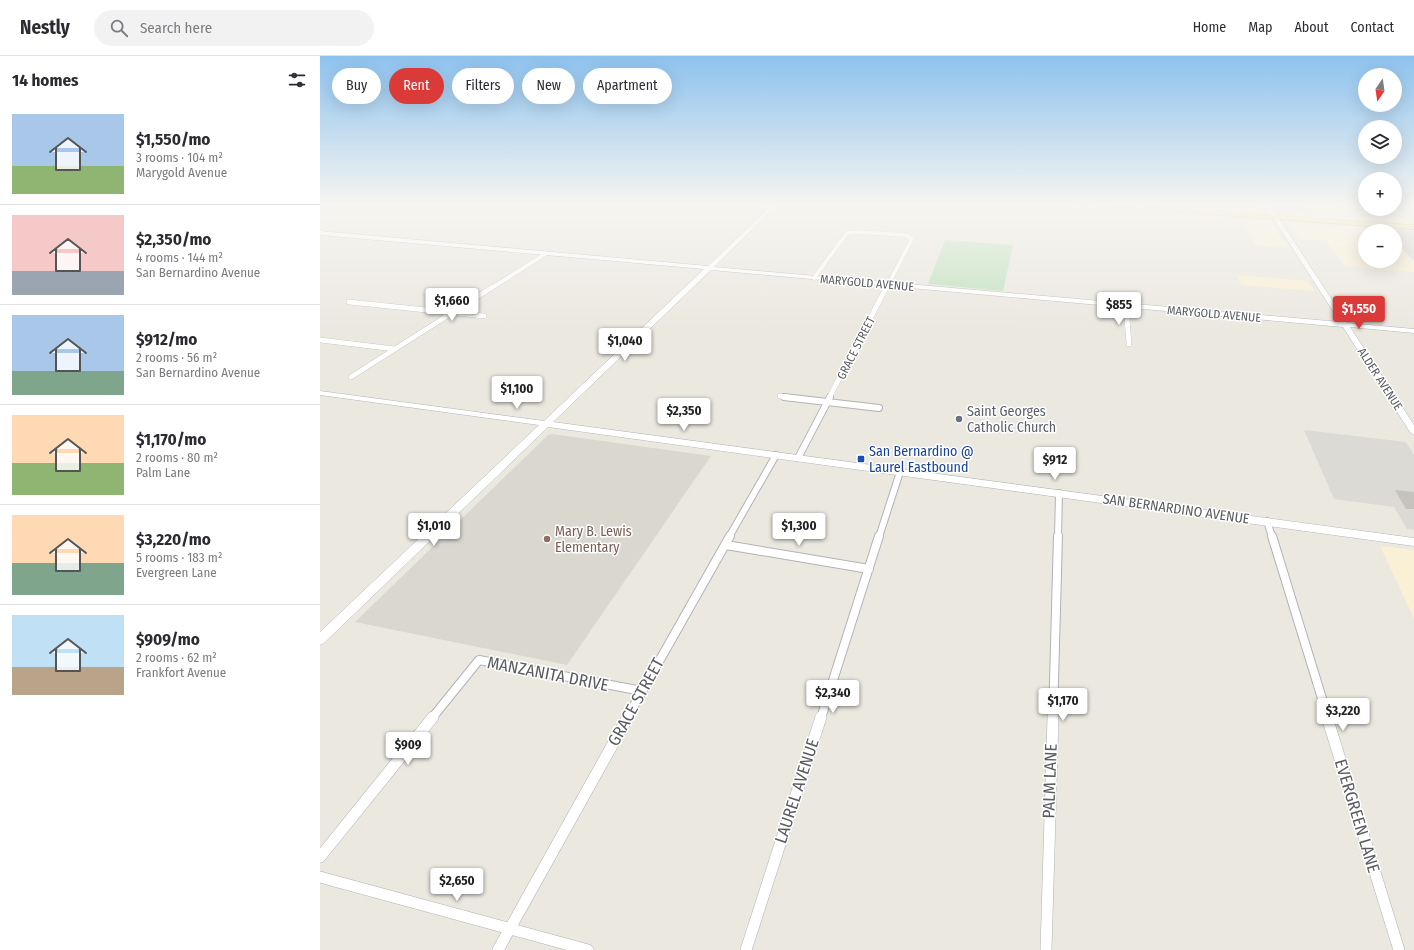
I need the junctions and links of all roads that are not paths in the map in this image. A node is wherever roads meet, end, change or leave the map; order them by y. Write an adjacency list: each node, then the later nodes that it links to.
1 (452, 246): 6 (street, MARYGOLD AVENUE)
2 (732, 246): 7 (street)
3 (837, 246): 8 (street, GRACE STREET)
4 (908, 246): 9 (street, GRACE STREET)
5 (1294, 246): 14 (street, ALDER AVENUE)
6 (545, 254): 7 (street, MARYGOLD AVENUE); 12 (street)
7 (709, 268): 8 (street, MARYGOLD AVENUE); 24 (street)
8 (814, 278): 9 (street, MARYGOLD AVENUE)
9 (888, 285): 11 (street, MARYGOLD AVENUE); 22 (street, GRACE STREET)
10 (349, 302): 12 (street)
11 (1126, 306): 14 (street, MARYGOLD AVENUE); 17 (street)
12 (451, 313): 13 (street); 18 (street)
13 (484, 316)
14 (1345, 325): 15 (street, MARYGOLD AVENUE); 25 (street, ALDER AVENUE)
15 (1414, 331)
16 (320, 340): 18 (street)
17 (1129, 344)
18 (395, 349): 19 (street)
19 (351, 377)
20 (320, 393): 24 (street, SAN BERNARDINO AVENUE)
21 (780, 396): 22 (street)
22 (827, 403): 23 (street); 27 (street, GRACE STREET)
23 (879, 408)
24 (546, 424): 26 (street, SAN BERNARDINO AVENUE); 34 (street)
25 (1414, 432)
26 (776, 455): 27 (street, SAN BERNARDINO AVENUE); 32 (street, GRACE STREET)
27 (798, 458): 28 (street, SAN BERNARDINO AVENUE)
28 (900, 472): 29 (street, SAN BERNARDINO AVENUE); 33 (street, LAUREL AVENUE)
29 (1059, 493): 30 (street, SAN BERNARDINO AVENUE); 42 (street, PALM LANE)
30 (1267, 521): 31 (street, SAN BERNARDINO AVENUE); 43 (street, EVERGREEN LANE)
31 (1414, 542)
32 (726, 545): 33 (street); 35 (street, GRACE STREET)
33 (869, 569): 41 (street, LAUREL AVENUE)
34 (320, 640)
35 (642, 691): 36 (street, MANZANITA DRIVE); 38 (street, GRACE STREET)
36 (320, 857)
37 (320, 877): 38 (street)
38 (510, 929): 39 (street, GRACE STREET); 40 (street)
39 (498, 950)
40 (588, 950)
41 (746, 950)
42 (1046, 950)
43 (1399, 950)

